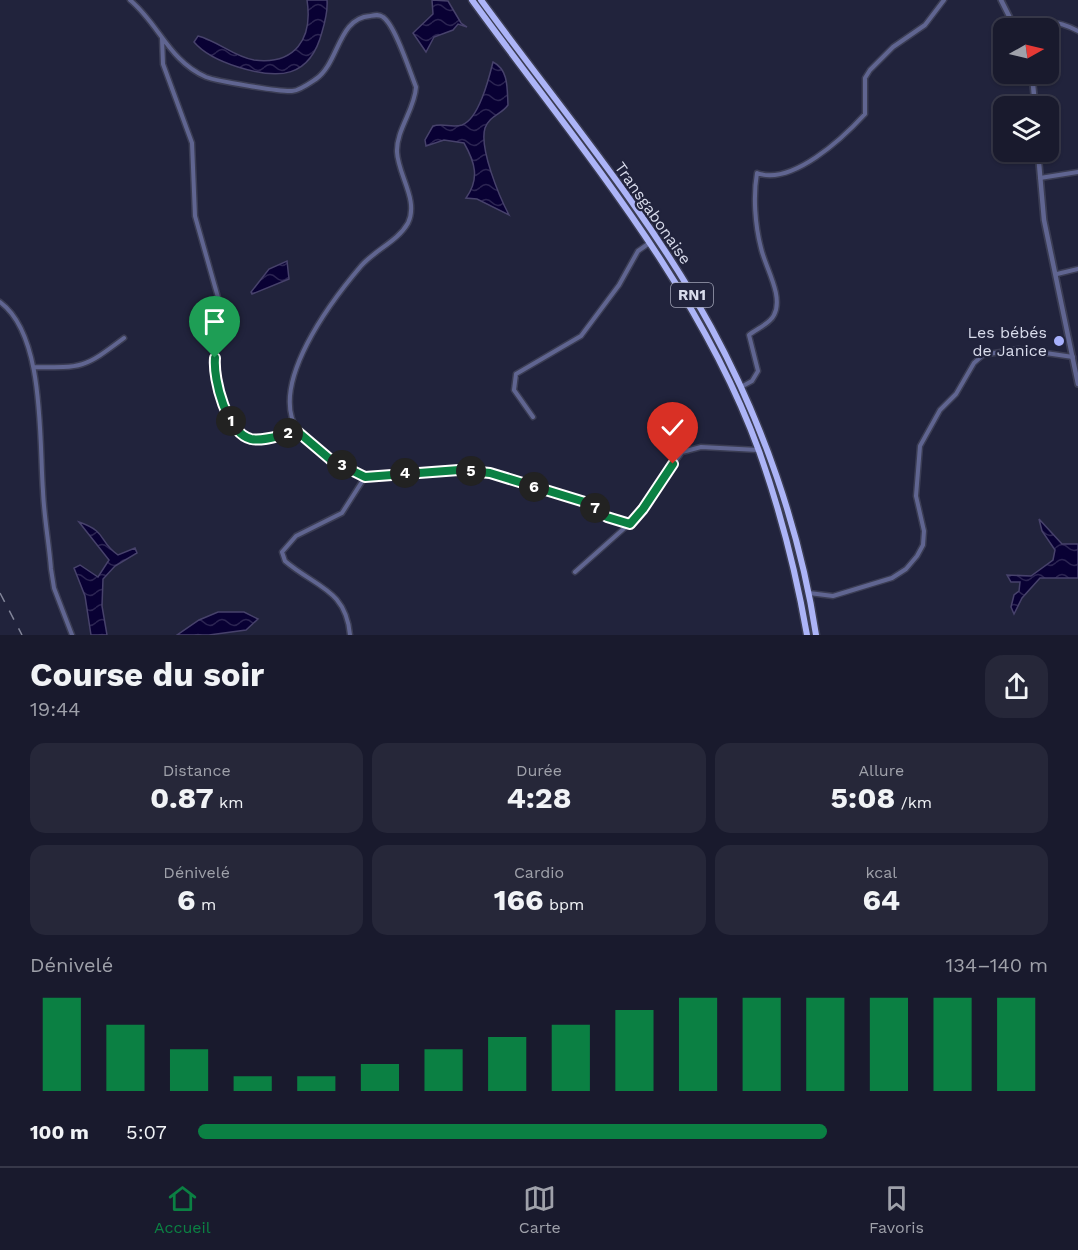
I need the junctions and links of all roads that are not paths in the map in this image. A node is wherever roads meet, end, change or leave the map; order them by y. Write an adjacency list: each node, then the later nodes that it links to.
1 (130, 0): 9 (street)
2 (472, 0): 13 (highway, Transgabonaise / RN1)
3 (481, 0): 21 (highway, Transgabonaise / RN1)
4 (944, 0): 21 (street)
5 (1001, 0): 6 (street)
6 (1009, 18)
7 (1059, 25): 8 (street)
8 (1078, 31)
9 (162, 37): 23 (street); 23 (street)
10 (1039, 162): 12 (street)
11 (1078, 172): 12 (street)
12 (1040, 178): 15 (street)
13 (648, 244): 22 (street); 24 (highway, Transgabonaise / RN1)
14 (1078, 268): 15 (street)
15 (1057, 274): 18 (street)
16 (0, 302): 19 (street)
17 (124, 338): 19 (street)
18 (1073, 357): 20 (street); 28 (street)
19 (34, 368): 29 (street)
20 (1078, 384)
21 (740, 388): 28 (highway, Transgabonaise / RN1)
22 (533, 417)
23 (298, 432): 25 (street)
24 (759, 450): 26 (street); 31 (highway, Transgabonaise / RN1)
25 (365, 477): 26 (street); 30 (street)
26 (630, 524): 27 (street)
27 (575, 572)
28 (808, 592): 32 (highway, Transgabonaise / RN1)
29 (72, 635)
30 (350, 635)
31 (807, 635)
32 (816, 635)

